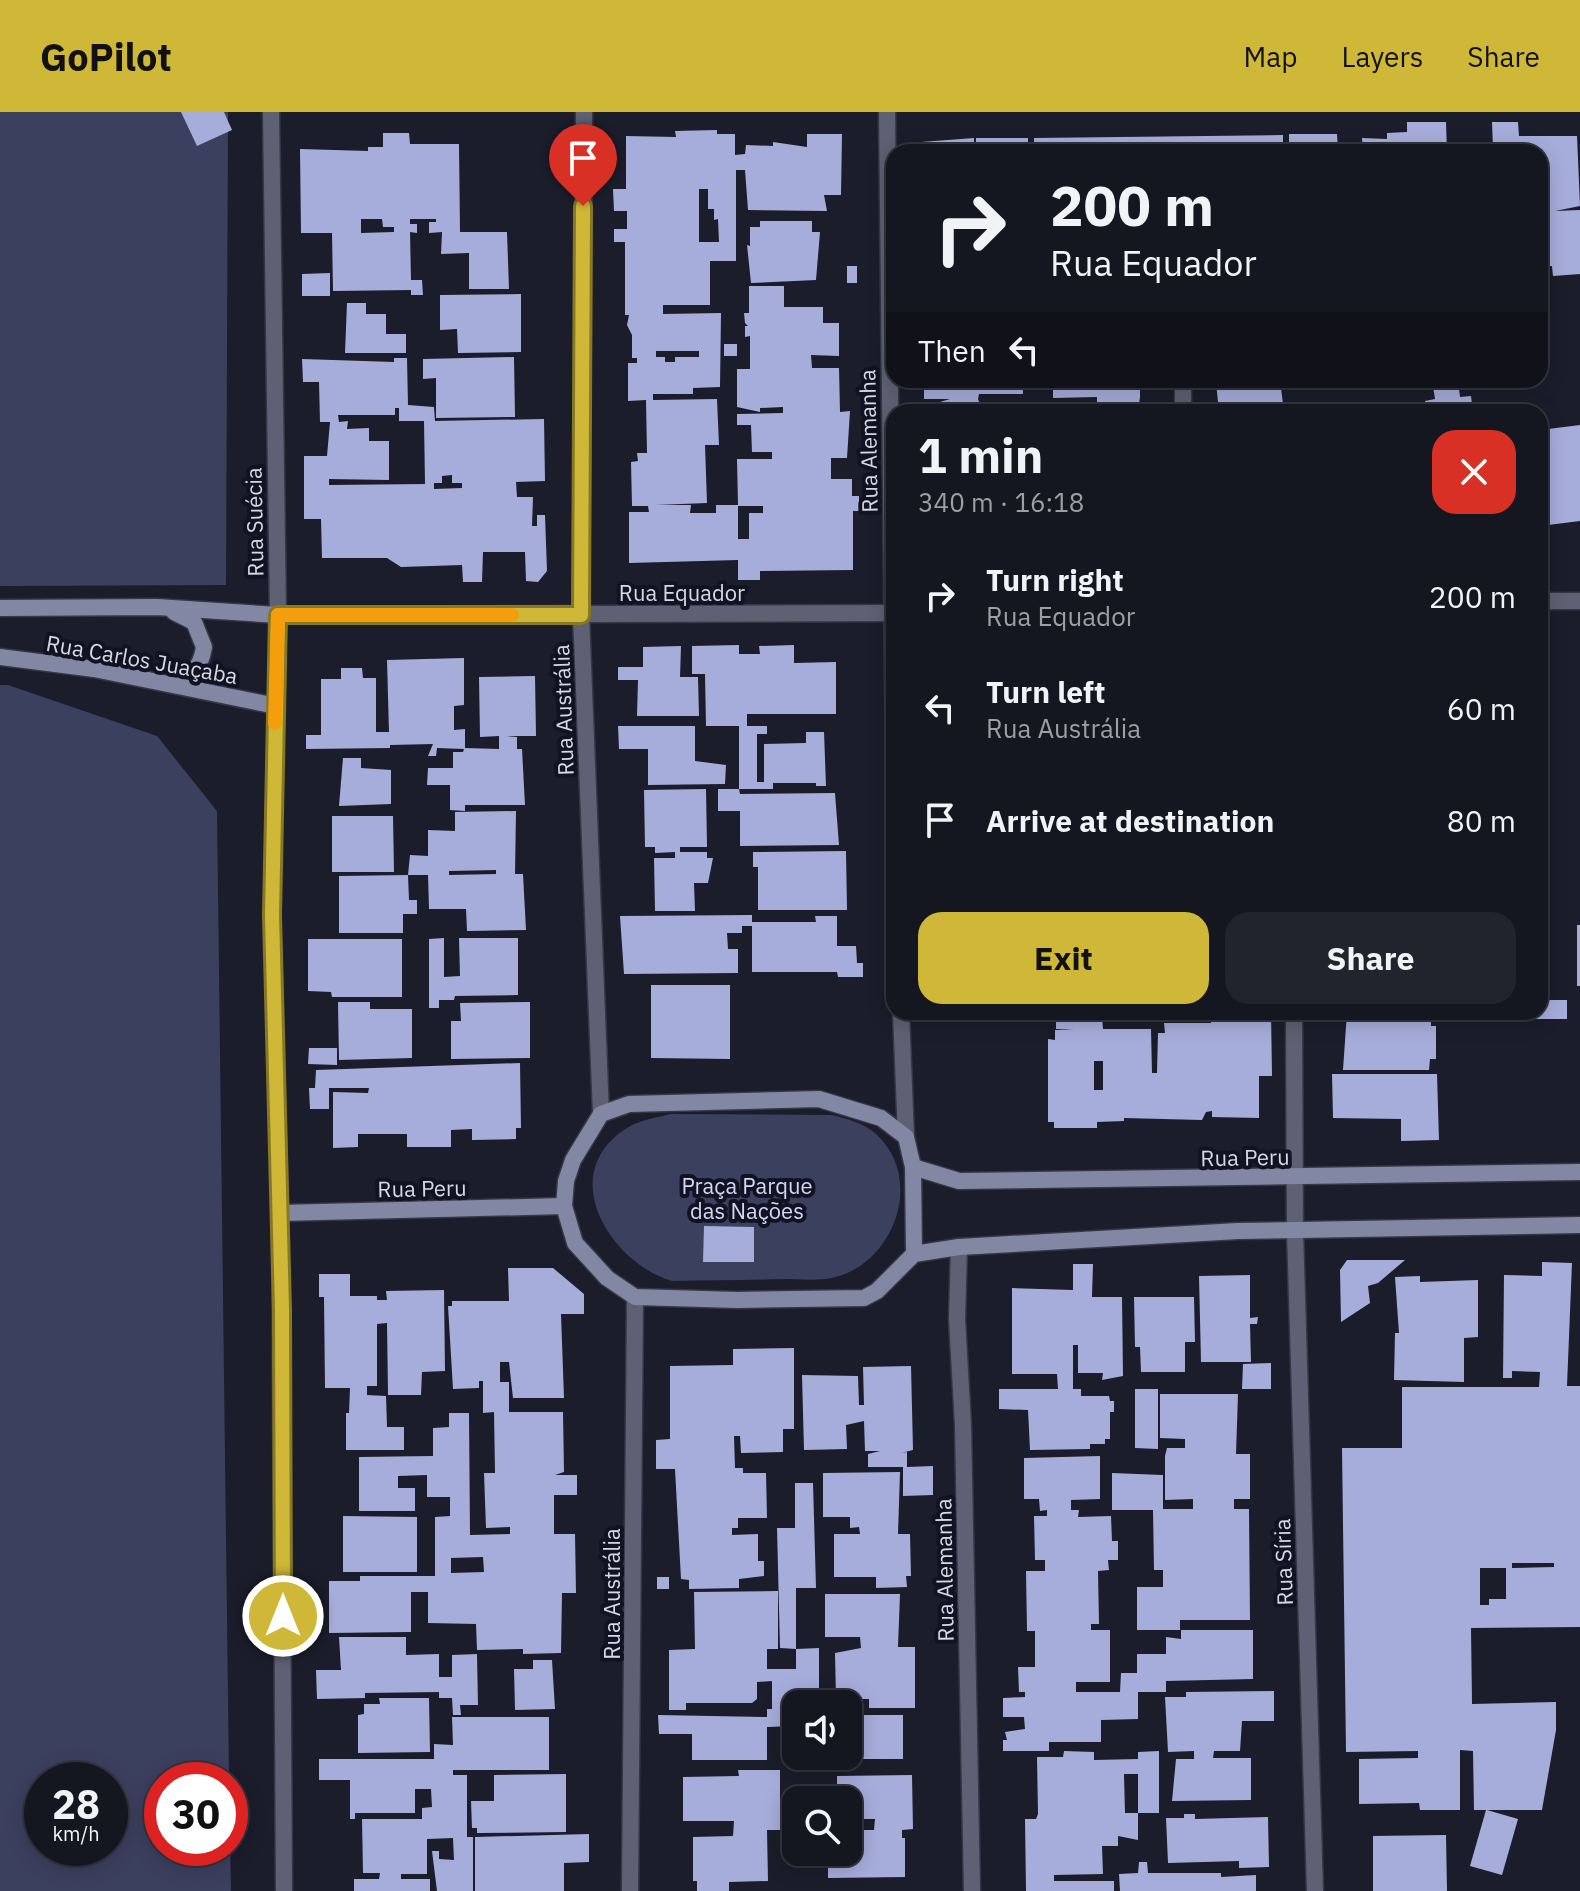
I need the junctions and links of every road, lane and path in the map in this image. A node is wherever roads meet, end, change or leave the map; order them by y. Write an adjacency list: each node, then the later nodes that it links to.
1 (271, 112): 10 (street, Rua Suécia)
2 (584, 112): 11 (street, Rua Austrália)
3 (887, 112): 4 (street, Rua Alemanha)
4 (887, 144)
5 (1548, 601): 6 (street)
6 (1580, 601)
7 (157, 607): 8 (street, Rua Carlos Juaçaba); 10 (street, Rua Carlos Juaçaba); 13 (street)
8 (0, 608)
9 (886, 613): 11 (street, Rua Equador)
10 (278, 615): 11 (street, Rua Equador); 14 (street, Rua Suécia)
11 (581, 615): 17 (street, Rua Austrália)
12 (0, 657): 13 (street, Rua Carlos Juaçaba)
13 (160, 683): 14 (street, Rua Carlos Juaçaba)
14 (276, 706): 23 (street, Rua Suécia)
15 (901, 1020): 18 (street)
16 (1294, 1020): 21 (street)
17 (601, 1114): 18 (street); 22 (street)
18 (906, 1137): 19 (street)
19 (913, 1167): 21 (street, Rua Peru); 27 (street)
20 (1580, 1172): 21 (street, Rua Peru)
21 (1296, 1178): 25 (street, Rua Síria)
22 (564, 1206): 23 (street, Rua Peru); 28 (street)
23 (280, 1213): 29 (street, Rua Suécia)
24 (1580, 1225): 25 (street)
25 (1295, 1231): 26 (street); 32 (street, Rua Síria)
26 (959, 1247): 27 (street); 31 (street, Rua Alemanha)
27 (914, 1254): 28 (street)
28 (635, 1297): 30 (street, Rua Austrália)
29 (284, 1891)
30 (630, 1891)
31 (972, 1891)
32 (1315, 1891)

